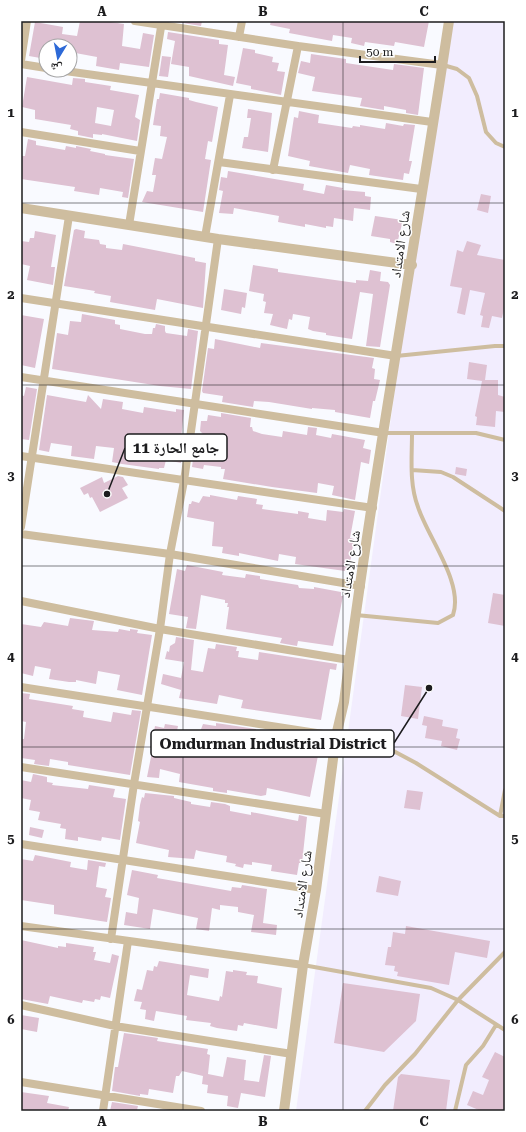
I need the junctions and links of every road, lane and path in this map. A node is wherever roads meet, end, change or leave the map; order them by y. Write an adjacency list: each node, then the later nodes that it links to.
1 (27, 21): 8 (street)
2 (135, 21): 5 (street)
3 (242, 21): 6 (street)
4 (449, 21): 10 (street, شارع الامتداد)
5 (162, 23): 6 (street); 13 (street)
6 (239, 37): 7 (street)
7 (298, 46): 10 (street); 15 (street)
8 (21, 61)
9 (21, 64): 11 (street)
10 (442, 65): 16 (street, شارع الامتداد); 18 (lane)
11 (38, 67)
12 (78, 73): 13 (street)
13 (151, 84): 14 (street); 19 (street)
14 (230, 95): 15 (street); 20 (street)
15 (286, 103): 16 (street); 21 (street)
16 (432, 122): 22 (street, شارع الامتداد)
17 (21, 132): 19 (street)
18 (505, 148)
19 (140, 151): 25 (street)
20 (219, 162): 21 (street); 26 (street)
21 (273, 170): 22 (street)
22 (421, 189): 28 (street, شارع الامتداد)
23 (21, 208): 24 (street)
24 (69, 216): 25 (street); 30 (street)
25 (129, 225): 26 (street)
26 (205, 237): 27 (street)
27 (218, 239): 28 (street); 31 (street)
28 (412, 265): 33 (street, شارع الامتداد)
29 (21, 298): 30 (street)
30 (56, 303): 31 (street); 35 (street)
31 (205, 326): 33 (street); 36 (street)
32 (505, 346): 33 (lane)
33 (396, 356): 37 (street, شارع الامتداد)
34 (21, 377): 35 (street)
35 (43, 381): 36 (street); 41 (street)
36 (194, 404): 37 (street); 43 (street)
37 (384, 433): 38 (lane); 44 (street, شارع الامتداد)
38 (412, 433): 39 (lane); 42 (lane)
39 (505, 440)
40 (21, 456): 41 (street)
41 (32, 458): 43 (street); 46 (street)
42 (412, 470): 45 (lane); 51 (lane)
43 (184, 481): 44 (street); 48 (street)
44 (373, 508): 49 (street, شارع الامتداد)
45 (505, 511)
46 (21, 527)
47 (21, 534): 48 (street)
48 (170, 554): 49 (street); 52 (street)
49 (360, 586): 51 (street, شارع الامتداد)
50 (21, 601): 52 (street)
51 (356, 615): 53 (street, شارع الامتداد)
52 (160, 629): 53 (street); 55 (street)
53 (349, 660): 56 (street, شارع الامتداد)
54 (21, 687): 55 (street)
55 (147, 706): 56 (street); 58 (street)
56 (336, 736): 60 (street, شارع الامتداد); 61 (lane)
57 (21, 767): 58 (street)
58 (134, 784): 60 (street); 63 (street)
59 (505, 790): 61 (lane)
60 (326, 814): 64 (street, شارع الامتداد)
61 (502, 816)
62 (21, 844): 63 (street)
63 (123, 859): 64 (street); 66 (street)
64 (316, 890): 69 (street, شارع الامتداد)
65 (21, 926): 66 (street)
66 (111, 939): 67 (street)
67 (128, 942): 69 (street); 73 (street)
68 (505, 952): 70 (lane)
69 (303, 965): 70 (lane); 75 (street, شارع الامتداد)
70 (458, 1000): 72 (lane); 81 (lane)
71 (21, 1005): 73 (street)
72 (496, 1025): 74 (lane); 82 (lane)
73 (115, 1026): 75 (street); 77 (street)
74 (505, 1030)
75 (292, 1054): 80 (street, شارع الامتداد)
76 (21, 1082): 77 (street)
77 (105, 1096): 78 (street); 79 (street)
78 (102, 1111)
79 (201, 1111)
80 (284, 1111)
81 (365, 1111)
82 (455, 1111)

